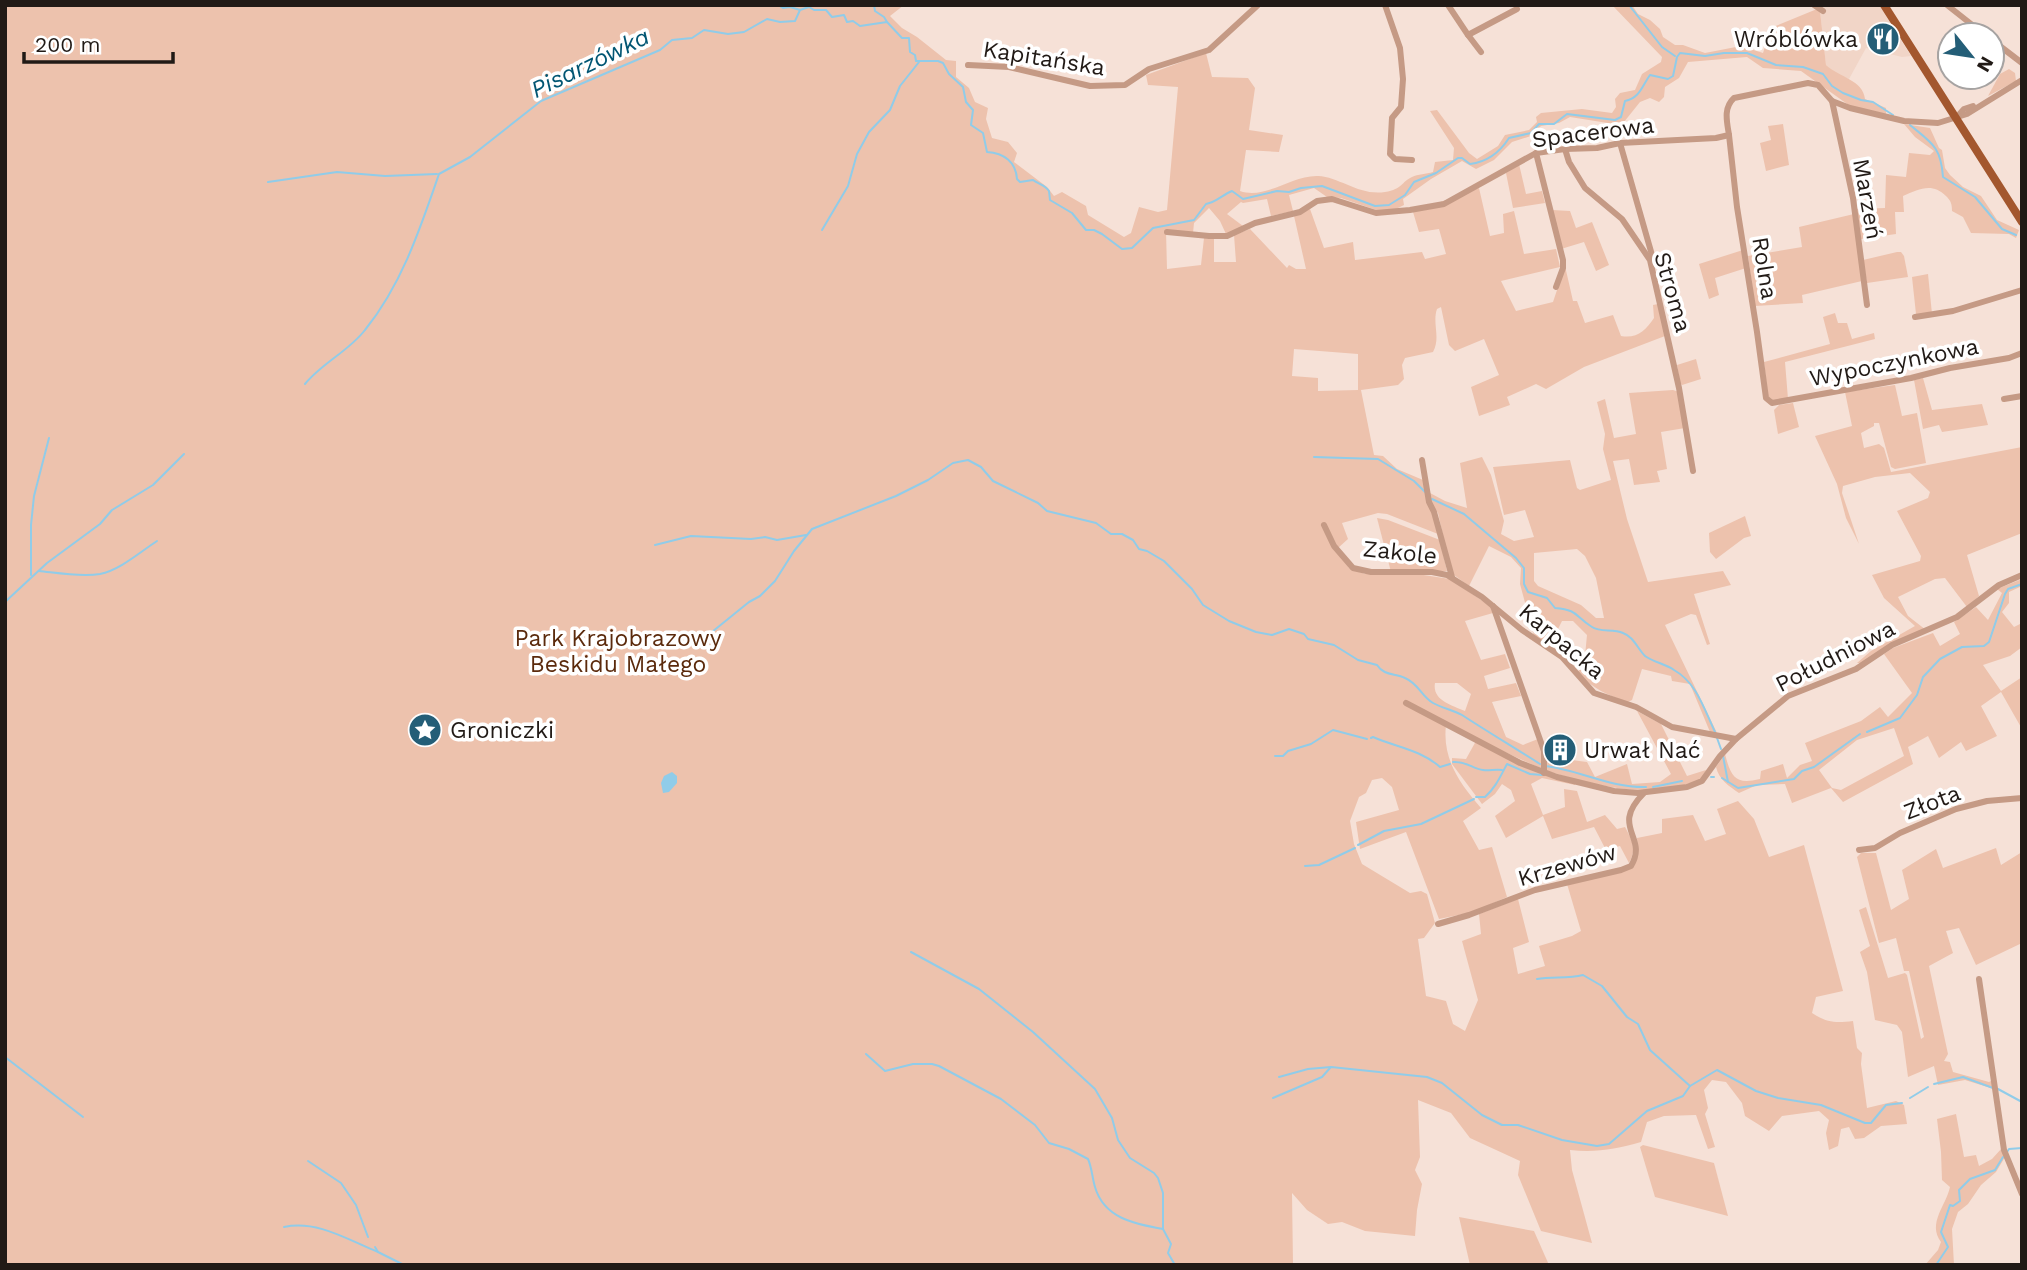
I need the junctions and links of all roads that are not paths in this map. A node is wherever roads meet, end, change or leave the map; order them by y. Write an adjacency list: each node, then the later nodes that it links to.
1 (1258, 5): 14 (street, Kapitańska)
2 (1385, 5): 22 (street)
3 (1448, 5): 10 (street)
4 (1814, 5): 8 (street)
5 (1884, 5): 17 (main road)
6 (1947, 5): 9 (street)
7 (1517, 9): 10 (street)
8 (1823, 11)
9 (1967, 21)
10 (1468, 35): 12 (street)
11 (2006, 50): 13 (street)
12 (1481, 52)
13 (2022, 62)
14 (968, 65)
15 (2022, 80): 17 (street)
16 (1832, 101): 17 (street); 18 (street); 28 (street, Marzeń)
17 (1956, 118): 23 (main road)
18 (1729, 135): 19 (street, Spacerowa); 33 (street, Rolna)
19 (1620, 143): 20 (street, Spacerowa); 27 (street)
20 (1565, 149): 21 (street, Spacerowa); 35 (street, Stroma)
21 (1536, 153): 24 (street, Spacerowa); 25 (street)
22 (1412, 160)
23 (2022, 222)
24 (1167, 232)
25 (1556, 286)
26 (2022, 290): 29 (street)
27 (1664, 301)
28 (1867, 305)
29 (1915, 317)
30 (2022, 353): 33 (street, Wypoczynkowa)
31 (2022, 396): 32 (street)
32 (2004, 399)
33 (1772, 403)
34 (1422, 460): 38 (street)
35 (1693, 471)
36 (1324, 525): 38 (street, Zakole)
37 (2022, 575): 41 (street, Południowa)
38 (1452, 578): 39 (street, Karpacka)
39 (1493, 605): 41 (street, Karpacka); 42 (street)
40 (1406, 703): 42 (street, Południowa)
41 (1736, 739): 43 (street, Południowa)
42 (1544, 773): 43 (street, Południowa)
43 (1644, 793): 46 (street, Krzewów)
44 (2022, 798): 45 (street, Złota)
45 (1859, 850)
46 (1438, 924)
47 (1979, 979): 48 (street)
48 (2022, 1194)

